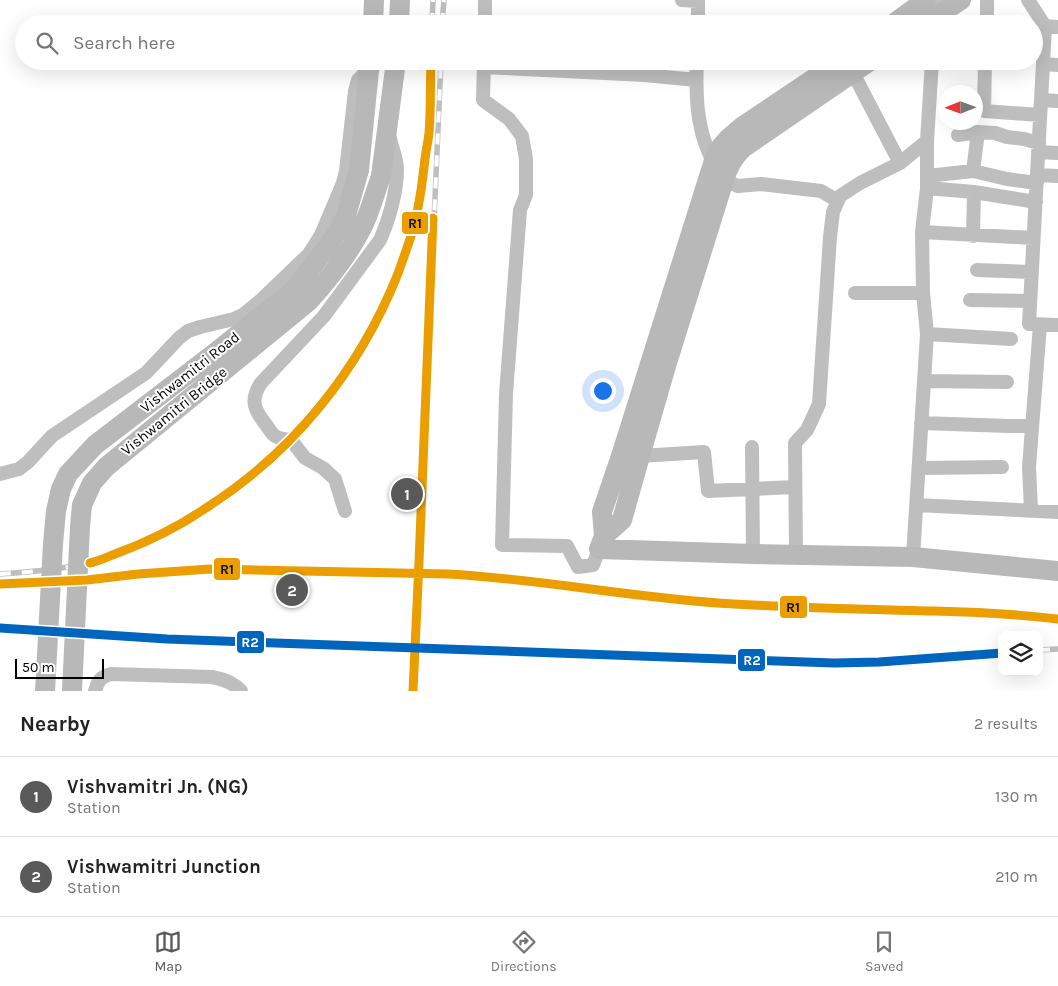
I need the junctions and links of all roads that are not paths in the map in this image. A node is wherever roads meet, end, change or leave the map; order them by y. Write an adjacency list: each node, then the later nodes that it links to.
1 (374, 0): 10 (main road)
2 (400, 0): 11 (main road)
3 (485, 0): 12 (street)
4 (682, 0): 5 (street)
5 (698, 0): 13 (street)
6 (961, 0): 9 (main road)
7 (987, 0): 14 (street)
8 (1028, 0): 15 (street)
9 (932, 13)
10 (373, 15)
11 (399, 15)
12 (484, 15)
13 (698, 15)
14 (987, 15)
15 (1042, 15)
16 (1043, 16): 17 (street)
17 (1052, 26): 18 (street)
18 (1043, 64): 19 (street)
19 (1058, 65)
20 (366, 70): 73 (street)
21 (369, 70): 85 (main road, Vishwamitri Road, bridge)
22 (395, 70): 37 (main road)
23 (484, 70): 80 (street)
24 (572, 70): 31 (street)
25 (697, 70): 31 (street)
26 (842, 70): 45 (main road)
27 (849, 70): 43 (street)
28 (931, 70): 40 (street)
29 (985, 70): 32 (street)
30 (1043, 70): 33 (street)
31 (696, 80): 45 (street)
32 (983, 86)
33 (1041, 100): 34 (street); 36 (street)
34 (1058, 101)
35 (983, 110): 36 (street)
36 (1040, 115): 41 (street)
37 (388, 125): 78 (street); 86 (main road, Vishwamitri Bridge, bridge)
38 (978, 132): 39 (street); 41 (street); 44 (street)
39 (958, 135)
40 (927, 141): 43 (street); 48 (street)
41 (1038, 147): 42 (street); 47 (street)
42 (1058, 153)
43 (900, 163): 50 (street)
44 (973, 171): 47 (street); 48 (street)
45 (715, 172): 50 (street); 70 (main road); 80 (main road)
46 (1058, 176): 47 (street)
47 (1037, 179): 51 (street)
48 (927, 182): 49 (street); 52 (street)
49 (974, 192): 51 (street); 53 (street)
50 (838, 201): 74 (street)
51 (1036, 202): 54 (street)
52 (922, 232): 53 (street); 58 (street)
53 (973, 236): 54 (street)
54 (1033, 238): 56 (street)
55 (977, 270): 56 (street)
56 (1032, 272): 60 (street)
57 (855, 293): 58 (street)
58 (923, 293): 63 (street)
59 (970, 300): 60 (street)
60 (1030, 301): 61 (street)
61 (1040, 325): 62 (street); 68 (street)
62 (1058, 325)
63 (927, 334): 64 (street); 65 (street)
64 (1011, 339)
65 (924, 381): 66 (street); 67 (street)
66 (1007, 382)
67 (921, 422): 68 (street); 72 (street)
68 (1032, 426): 77 (street)
69 (752, 447): 75 (street)
70 (640, 456): 75 (street); 80 (main road)
71 (1002, 467): 72 (street)
72 (919, 468): 76 (street)
73 (0, 474)
74 (795, 487): 75 (street); 82 (street)
75 (752, 489): 81 (street)
76 (916, 505): 77 (street); 83 (street)
77 (1031, 510): 79 (street)
78 (345, 511)
79 (1058, 512)
80 (602, 542): 81 (main road)
81 (752, 554): 82 (main road)
82 (796, 555): 83 (main road)
83 (913, 557): 84 (main road)
84 (1058, 571)
85 (45, 691)
86 (72, 691)
87 (95, 691): 88 (street)
88 (241, 691)

